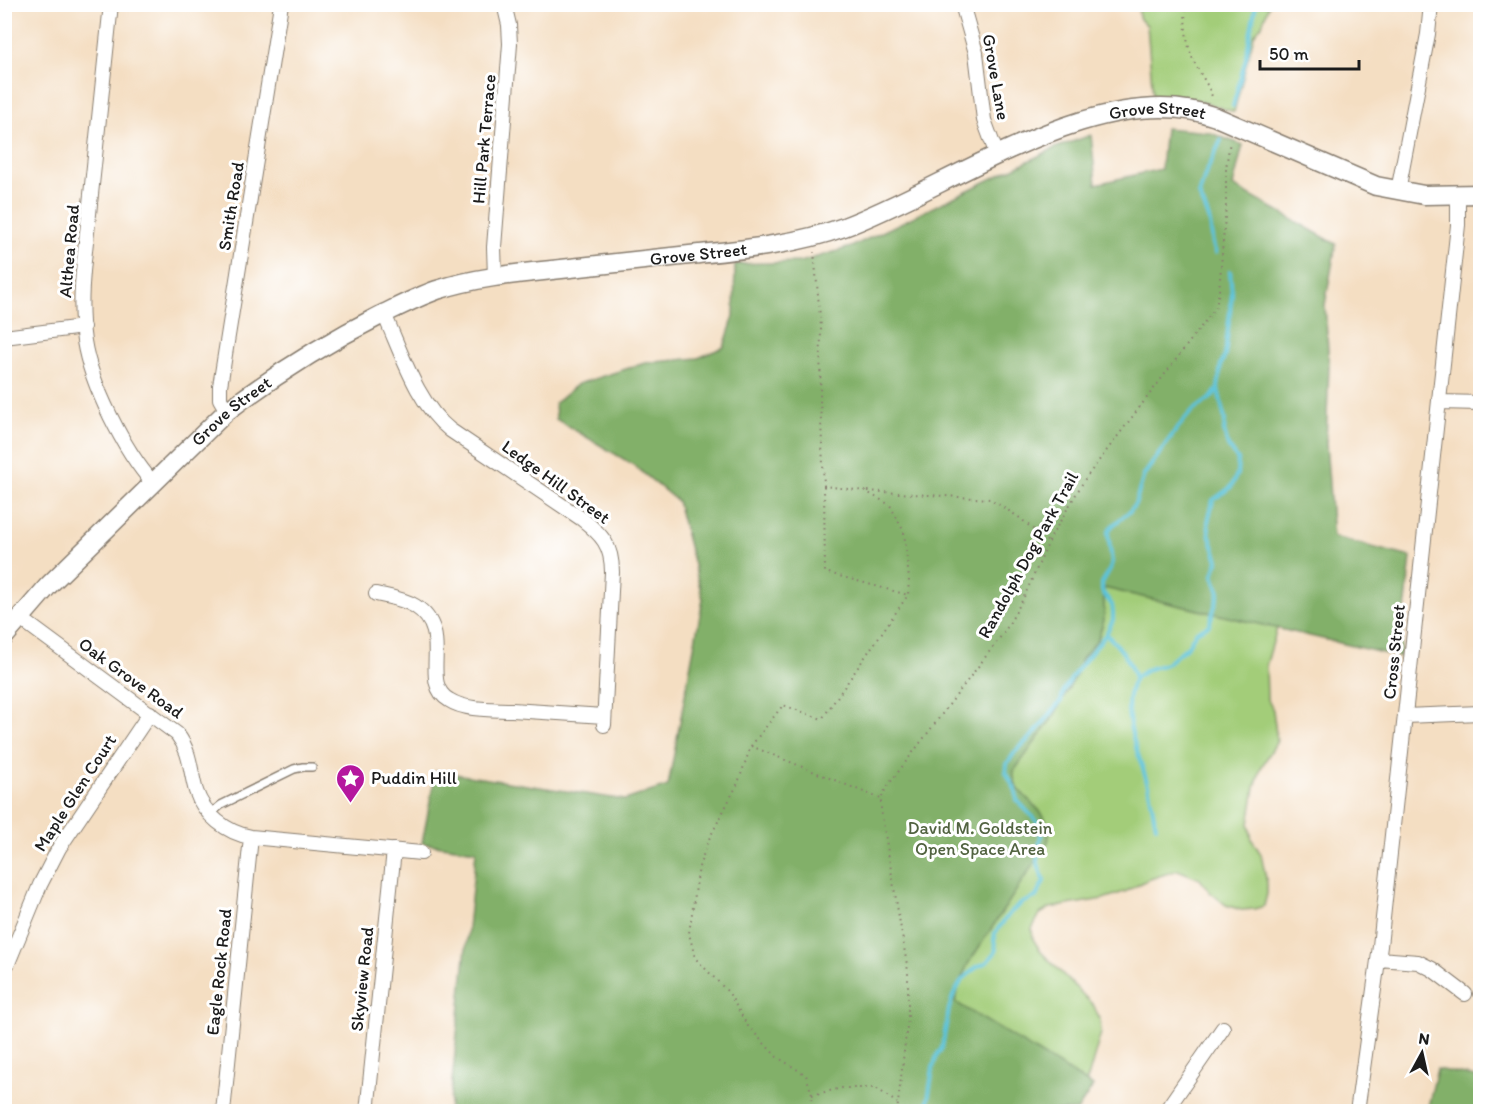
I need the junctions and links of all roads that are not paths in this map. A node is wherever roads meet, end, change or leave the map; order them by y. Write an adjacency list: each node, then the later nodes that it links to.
1 (111, 4): 12 (street, Althea Road)
2 (282, 4): 16 (street, Smith Road)
3 (504, 4): 10 (street, Hill Park Terrace)
4 (962, 4): 6 (street, Grove Lane)
5 (1431, 4): 7 (street)
6 (997, 155): 7 (street, Grove Street); 10 (street, Grove Street)
7 (1398, 191): 9 (street, Grove Street)
8 (1480, 194): 9 (street, Grove Street)
9 (1458, 195): 14 (street, Cross Street)
10 (495, 277): 11 (street, Grove Street)
11 (384, 314): 16 (street, Grove Street); 18 (street, Ledge Hill Street)
12 (83, 327): 13 (street); 17 (street, Althea Road)
13 (4, 337)
14 (1440, 402): 15 (street); 23 (street, Cross Street)
15 (1480, 403)
16 (227, 411): 17 (street, Grove Street)
17 (153, 483): 19 (street, Grove Street)
18 (376, 594)
19 (20, 618): 20 (street, Grove Street); 21 (street, Oak Grove Road)
20 (4, 638)
21 (150, 713): 25 (street, Oak Grove Road); 30 (street, Maple Glen Court)
22 (1480, 713): 23 (street)
23 (1405, 716): 29 (street, Cross Street)
24 (312, 767): 25 (lane)
25 (210, 814): 26 (street, Oak Grove Road)
26 (251, 837): 27 (street, Oak Grove Road); 33 (street, Eagle Rock Road)
27 (394, 850): 28 (street, Oak Grove Road); 34 (street, Skyview Road)
28 (421, 853)
29 (1379, 959): 31 (street); 36 (street, Cross Street)
30 (8, 963)
31 (1465, 994)
32 (1223, 1028): 35 (street)
33 (223, 1112)
34 (367, 1112)
35 (1165, 1112)
36 (1357, 1112)

